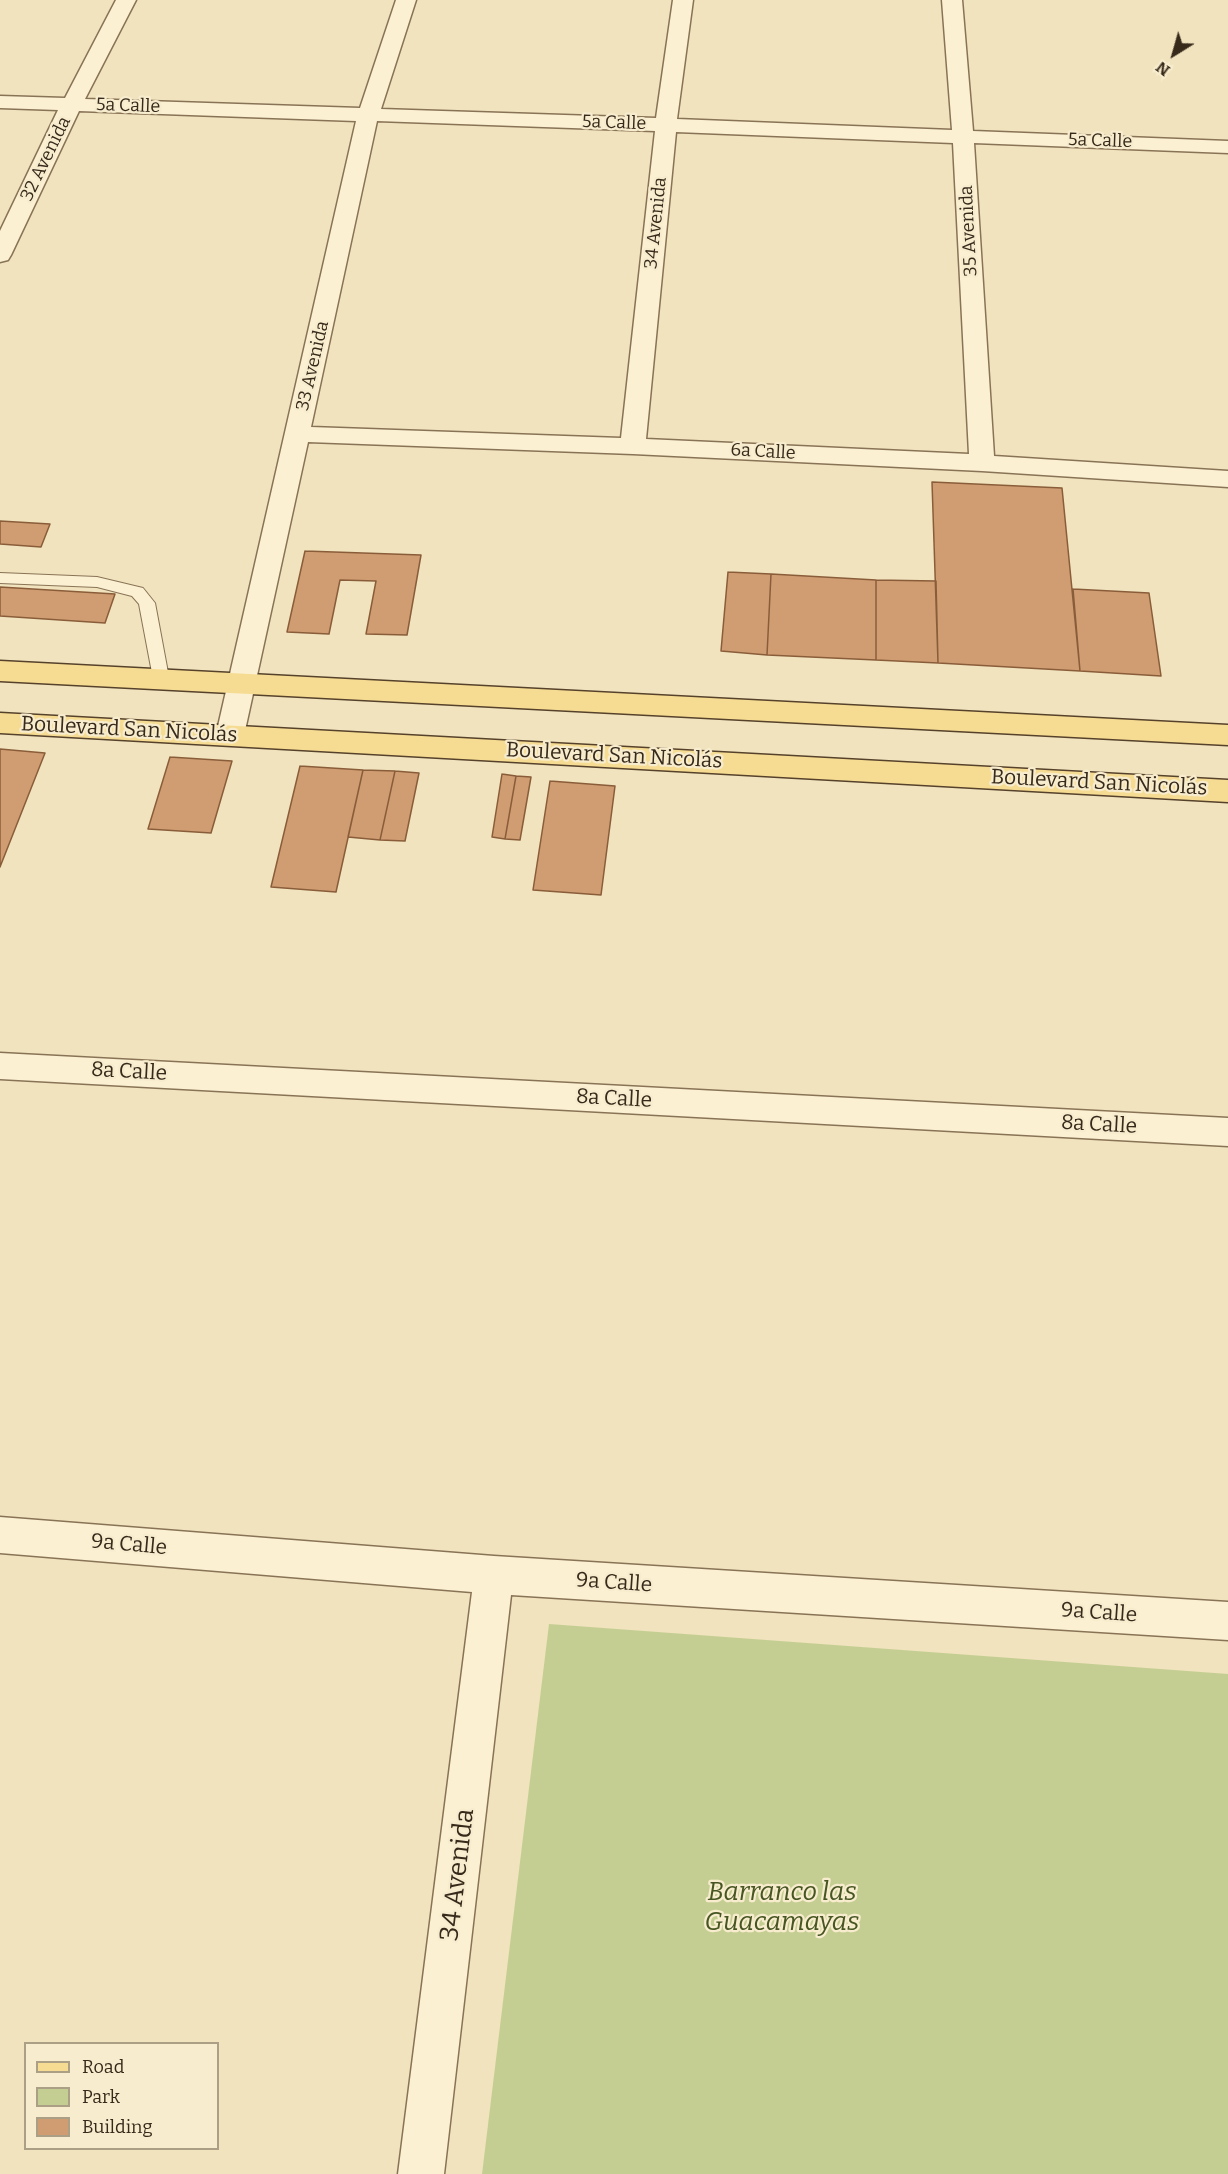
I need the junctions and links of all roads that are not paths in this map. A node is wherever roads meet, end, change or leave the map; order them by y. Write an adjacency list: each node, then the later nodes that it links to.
1 (126, 0): 6 (street, 32 Avenida)
2 (406, 0): 7 (street, 33 Avenida)
3 (683, 0): 8 (street, 34 Avenida)
4 (952, 0): 9 (street, 35 Avenida)
5 (0, 102): 6 (street, 5a Calle)
6 (72, 104): 7 (street, 5a Calle); 11 (street, 32 Avenida)
7 (368, 116): 8 (street, 5a Calle); 12 (street, 33 Avenida)
8 (666, 124): 9 (street, 5a Calle); 13 (street, 34 Avenida)
9 (963, 136): 10 (street, 5a Calle); 14 (street, 35 Avenida)
10 (1228, 147)
11 (0, 255)
12 (298, 434): 13 (street, 6a Calle); 19 (street, 33 Avenida)
13 (633, 446): 14 (street, 6a Calle)
14 (982, 463): 15 (street, 6a Calle)
15 (1228, 479)
16 (0, 578): 18 (lane)
17 (0, 671): 18 (main road)
18 (162, 678): 19 (main road)
19 (242, 682): 21 (street, 33 Avenida); 22 (main road)
20 (0, 723): 21 (main road, Boulevard San Nicolás)
21 (230, 735): 23 (main road, Boulevard San Nicolás)
22 (1228, 735)
23 (1228, 791)
24 (0, 1066): 25 (street, 8a Calle)
25 (1228, 1132)
26 (0, 1535): 27 (street, 9a Calle)
27 (494, 1575): 28 (street, 9a Calle); 29 (street, 34 Avenida)
28 (1228, 1621)
29 (421, 2174)

